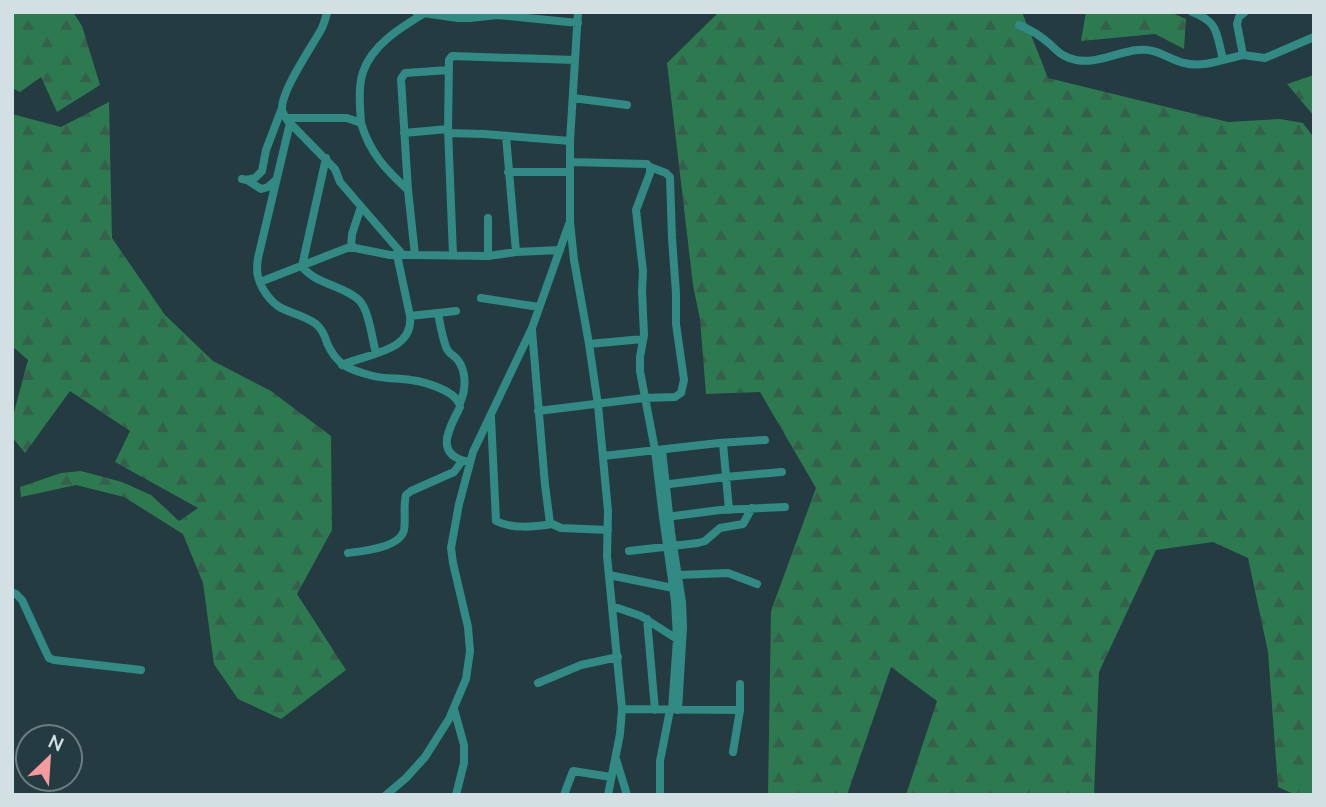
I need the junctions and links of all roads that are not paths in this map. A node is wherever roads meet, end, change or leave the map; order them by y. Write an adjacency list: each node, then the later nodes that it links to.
1 (327, 12): 17 (street)
2 (578, 12): 8 (street)
3 (1192, 12): 12 (street)
4 (1245, 12): 11 (street)
5 (420, 13): 7 (street); 19 (street)
6 (496, 14): 7 (street); 8 (street)
7 (458, 15)
8 (578, 23): 13 (street)
9 (1019, 25): 12 (street)
10 (1314, 37): 11 (street)
11 (1243, 55): 12 (street)
12 (1223, 59)
13 (575, 60): 14 (street); 15 (street)
14 (449, 70): 20 (street); 21 (street)
15 (573, 98): 16 (street); 23 (street)
16 (627, 105)
17 (282, 108): 18 (street); 29 (street)
18 (288, 120): 19 (street); 24 (street); 29 (street)
19 (361, 123): 30 (street)
20 (448, 131): 21 (street); 22 (street); 40 (street)
21 (404, 133): 30 (street)
22 (506, 136): 23 (street); 27 (street)
23 (570, 141): 25 (street)
24 (326, 158): 31 (street); 42 (street)
25 (570, 162): 26 (street); 28 (street)
26 (650, 167): 50 (street); 54 (street)
27 (509, 172): 28 (street); 35 (street)
28 (570, 172): 33 (street)
29 (276, 180): 43 (street)
30 (408, 190): 39 (street)
31 (361, 207): 34 (street); 38 (street)
32 (488, 218): 41 (street)
33 (570, 222): 36 (street); 37 (street)
34 (351, 248): 38 (street); 42 (street)
35 (516, 252): 36 (street); 41 (street)
36 (559, 254): 37 (street); 45 (street)
37 (573, 254): 51 (street)
38 (400, 255): 39 (street); 48 (street)
39 (415, 255): 40 (street)
40 (453, 255): 41 (street)
41 (488, 256)
42 (302, 266): 43 (street); 52 (street)
43 (260, 282): 53 (street)
44 (481, 298): 45 (street)
45 (539, 307): 49 (street)
46 (456, 311): 47 (street)
47 (438, 313): 48 (street); 55 (street)
48 (410, 316): 52 (street)
49 (531, 328): 57 (street); 58 (street)
50 (643, 339): 51 (street); 54 (street)
51 (589, 344): 56 (street)
52 (376, 353): 53 (street)
53 (342, 365): 55 (street)
54 (645, 398): 56 (street); 63 (street)
55 (460, 403): 65 (street)
56 (598, 405): 57 (street); 64 (street)
57 (538, 411): 73 (street)
58 (491, 414): 59 (street); 60 (street)
59 (485, 426): 60 (street); 65 (street)
60 (492, 436): 73 (street)
61 (765, 440): 62 (street)
62 (723, 443): 63 (street); 67 (street)
63 (658, 450): 64 (street); 68 (street)
64 (603, 456): 74 (street)
65 (466, 462): 77 (street); 90 (street)
66 (782, 472): 67 (street)
67 (726, 477): 68 (street); 71 (street)
68 (662, 485): 72 (street)
69 (785, 507): 70 (street)
70 (752, 508): 71 (street); 75 (street)
71 (729, 510): 72 (street)
72 (666, 517): 75 (street)
73 (552, 524): 74 (street)
74 (608, 530): 78 (street)
75 (670, 546): 76 (street); 79 (street); 81 (street)
76 (629, 551)
77 (348, 553)
78 (609, 575): 81 (street); 83 (street)
79 (678, 575): 80 (street); 81 (street)
80 (757, 584)
81 (677, 589): 85 (street)
82 (12, 592): 87 (street)
83 (612, 606): 84 (street); 86 (street)
84 (647, 619): 85 (street); 92 (street)
85 (679, 641): 93 (street)
86 (618, 657): 88 (street); 91 (street)
87 (141, 670)
88 (538, 683)
89 (740, 684): 94 (street)
90 (454, 709): 98 (street); 99 (street)
91 (622, 709): 92 (street); 96 (street)
92 (655, 710): 93 (street)
93 (673, 710): 94 (street); 103 (street)
94 (740, 710): 95 (street)
95 (733, 752)
96 (616, 759): 97 (street); 102 (street)
97 (611, 777): 100 (street); 101 (street)
98 (386, 795)
99 (456, 795)
100 (564, 795)
101 (608, 795)
102 (627, 795)
103 (660, 795)

